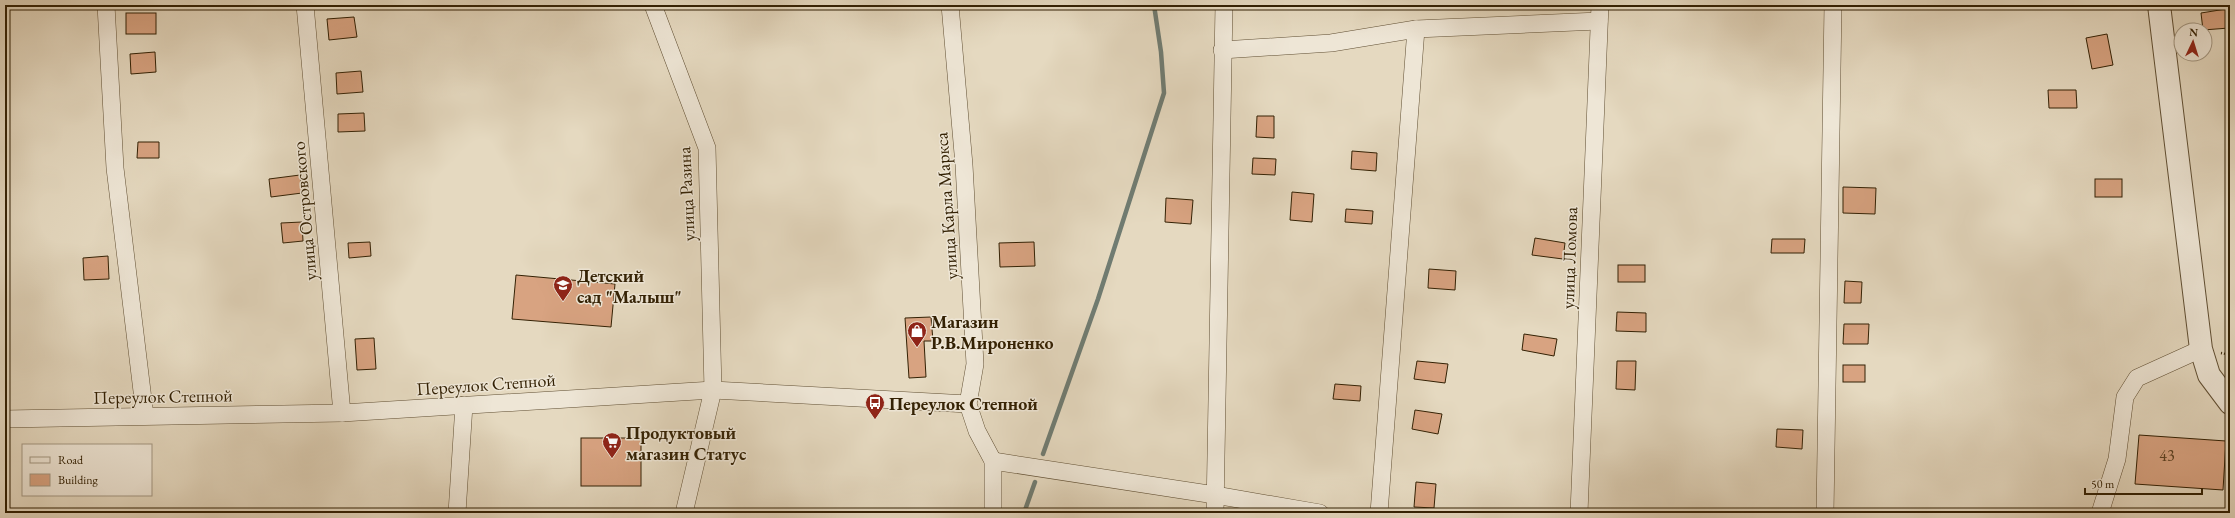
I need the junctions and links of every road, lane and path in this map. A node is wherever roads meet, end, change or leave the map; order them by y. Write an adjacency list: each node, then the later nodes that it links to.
1 (106, 5): 17 (street)
2 (306, 5): 16 (street, улица Островского)
3 (653, 5): 12 (street, улица Разина)
4 (950, 5): 14 (street, улица Карла Маркса)
5 (1224, 5): 10 (street)
6 (1833, 5): 28 (street)
7 (2159, 5): 11 (street)
8 (1600, 13): 9 (street); 27 (street, улица Ломова)
9 (1416, 29): 10 (street); 26 (street)
10 (1222, 50): 20 (street)
11 (2201, 349): 13 (street); 29 (street)
12 (713, 390): 14 (street, Переулок Степной); 15 (street, Переулок Степной); 22 (street, улица Разина)
13 (2230, 403)
14 (968, 404): 19 (street)
15 (464, 406): 16 (street, Переулок Степной); 21 (street)
16 (342, 413): 17 (street, Переулок Степной)
17 (145, 416): 18 (street, Переулок Степной)
18 (5, 419)
19 (993, 461): 20 (street); 23 (street)
20 (1215, 495): 24 (street); 25 (street)
21 (457, 513)
22 (684, 513)
23 (993, 513)
24 (1215, 513)
25 (1320, 513)
26 (1379, 513)
27 (1579, 513)
28 (1825, 513)
29 (2100, 513)

